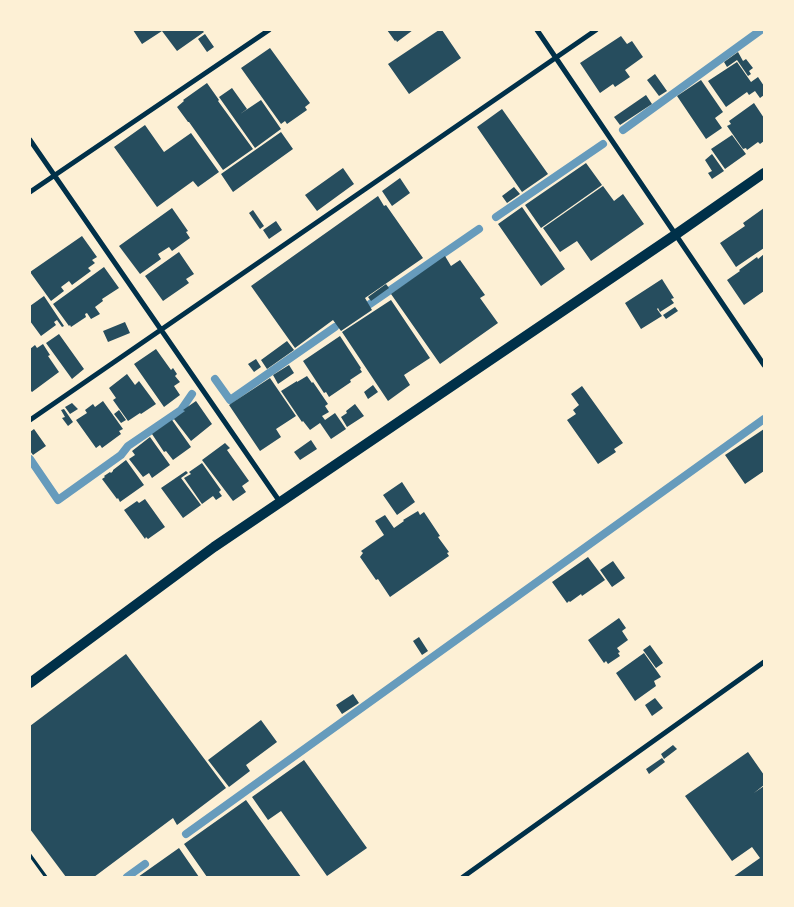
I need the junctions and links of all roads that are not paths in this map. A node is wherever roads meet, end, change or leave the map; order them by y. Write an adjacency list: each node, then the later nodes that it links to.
1 (270, 30): 7 (street)
2 (537, 30): 4 (street)
3 (596, 30): 4 (street)
4 (556, 58): 9 (street); 10 (street)
5 (30, 140): 7 (street)
6 (764, 173): 9 (main road)
7 (54, 176): 8 (street); 10 (street)
8 (30, 192)
9 (675, 235): 11 (street); 13 (main road)
10 (161, 330): 12 (street); 13 (street)
11 (764, 365)
12 (30, 420)
13 (280, 502): 15 (main road)
14 (764, 662): 16 (street)
15 (30, 683)
16 (463, 877)

